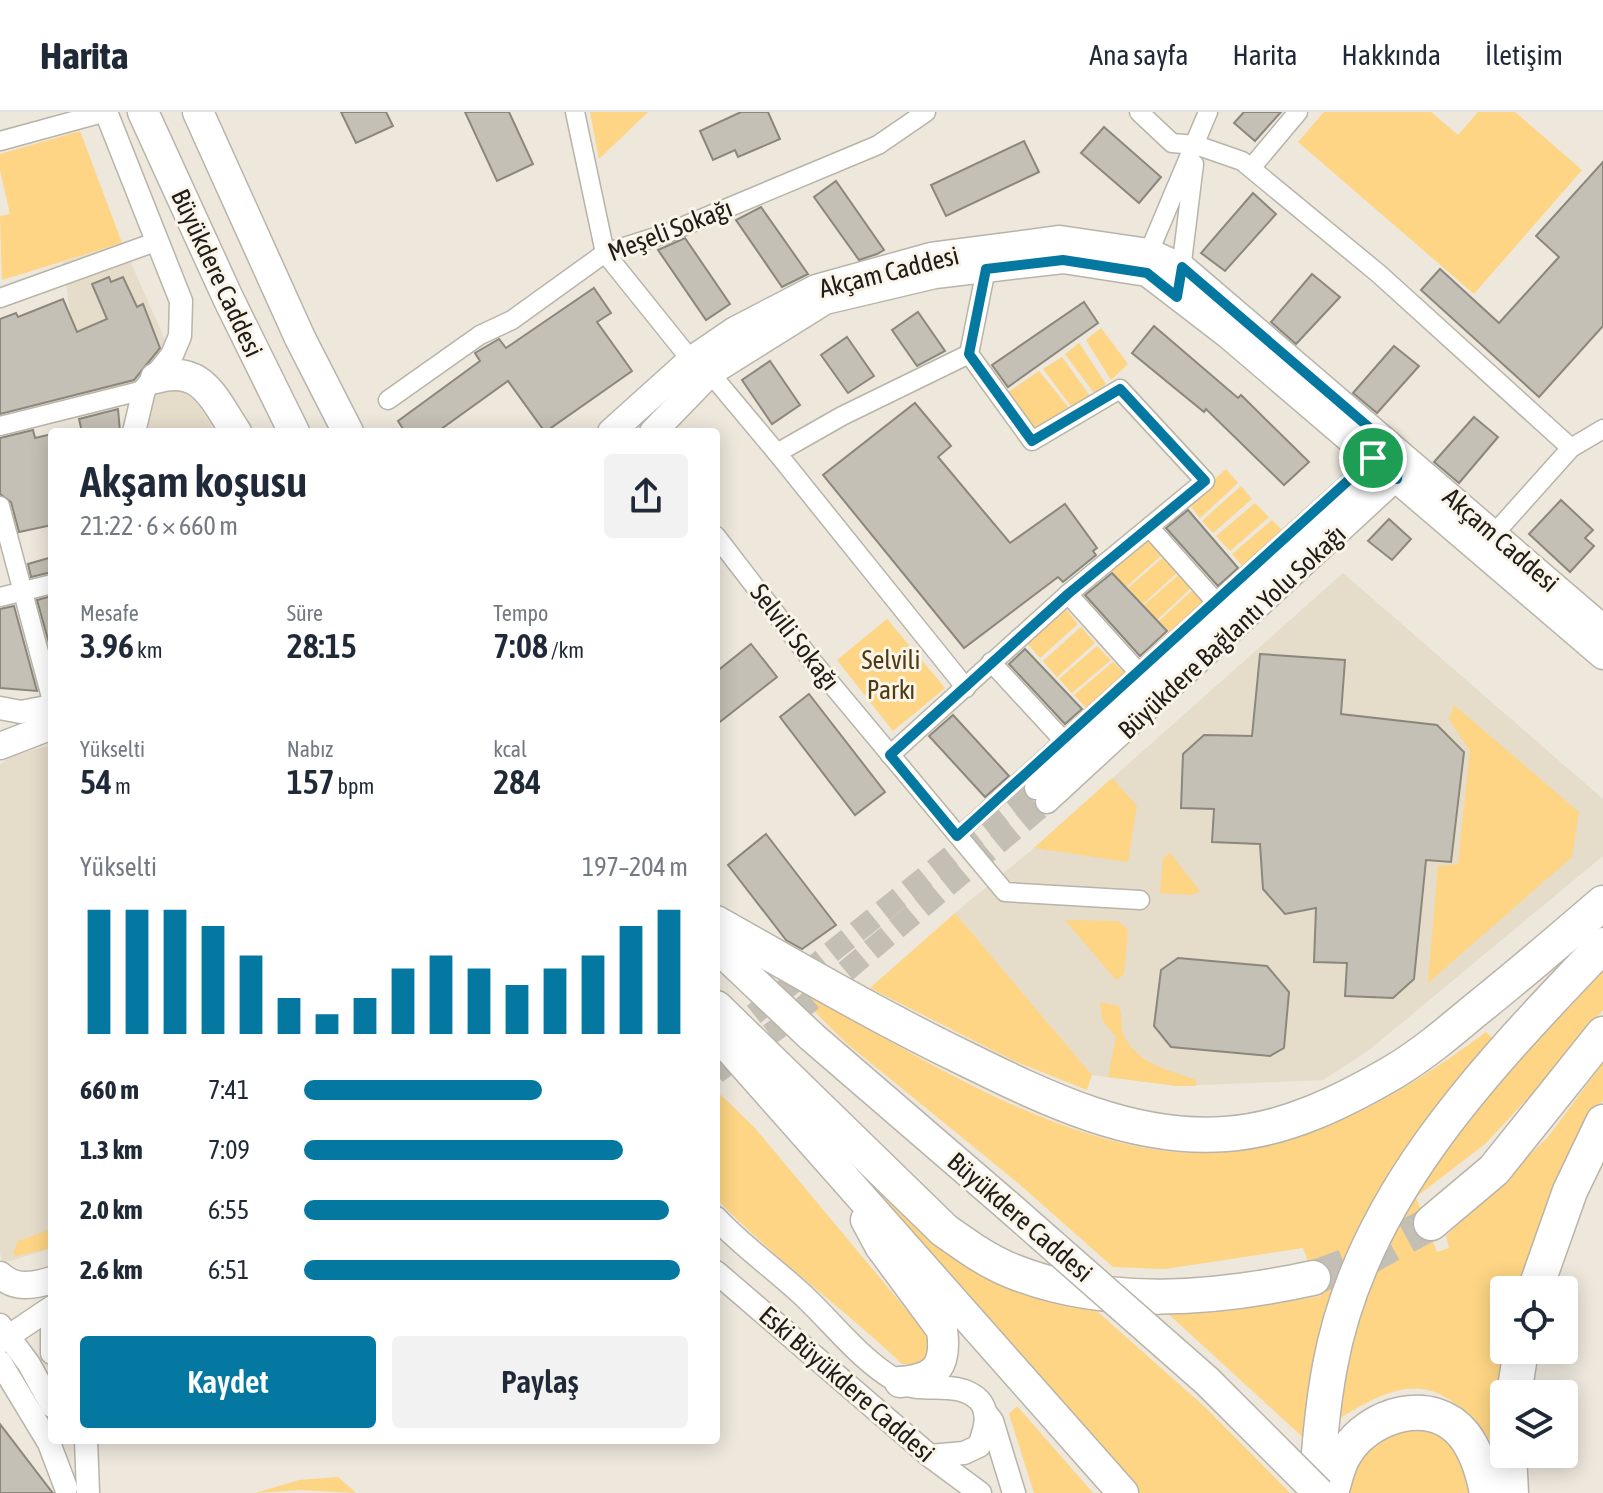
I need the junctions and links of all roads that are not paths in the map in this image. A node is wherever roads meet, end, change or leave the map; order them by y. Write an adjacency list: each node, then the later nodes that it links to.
1 (106, 112): 9 (street); 12 (street)
2 (143, 112): 26 (main road, Büyükdere Caddesi)
3 (198, 112): 27 (main road, Büyükdere Caddesi)
4 (575, 112): 14 (street)
5 (926, 112): 14 (street, Meşeli Sokağı)
6 (1139, 112): 10 (street)
7 (1208, 112): 10 (street)
8 (1298, 112): 11 (street)
9 (0, 141)
10 (1196, 145): 11 (street); 13 (street); 15 (street)
11 (1251, 168): 31 (street)
12 (158, 241): 18 (street); 21 (street)
13 (1149, 252): 15 (main road, Akçam Caddesi); 20 (main road, Akçam Caddesi)
14 (605, 253): 20 (street); 22 (street, Meşeli Sokağı)
15 (1182, 267): 17 (street); 33 (main road, Akçam Caddesi)
16 (986, 269): 17 (main road, Akçam Caddesi); 19 (street); 20 (main road, Akçam Caddesi)
17 (1177, 297): 33 (main road, Akçam Caddesi)
18 (0, 298)
19 (969, 354): 32 (street); 35 (street)
20 (701, 366): 28 (main road, Akçam Caddesi); 29 (main road, Akçam Caddesi); 32 (street)
21 (150, 384): 23 (street); 24 (street); 25 (main road)
22 (388, 400)
23 (0, 426)
24 (135, 428)
25 (233, 428)
26 (292, 428)
27 (346, 428)
28 (623, 428)
29 (656, 428)
30 (1603, 429): 31 (street)
31 (1571, 448): 36 (street)
32 (777, 453): 47 (street)
33 (1389, 465): 36 (main road, Akçam Caddesi); 42 (street); 44 (main road, Akçam Caddesi); 55 (street)
34 (0, 506): 39 (street)
35 (1150, 528): 40 (street); 42 (street)
36 (1494, 534): 43 (main road, Akçam Caddesi)
37 (720, 541): 54 (street, Selvili Sokağı)
38 (48, 585): 39 (street)
39 (22, 591): 41 (street); 48 (street)
40 (1068, 594): 45 (street); 46 (street)
41 (0, 597)
42 (1215, 601): 46 (street)
43 (1603, 628)
44 (1603, 656)
45 (991, 662): 47 (street); 52 (street)
46 (1138, 672): 52 (street)
47 (966, 688): 54 (street)
48 (48, 689)
49 (48, 705): 50 (street)
50 (0, 708)
51 (48, 728): 53 (main road)
52 (1063, 740): 56 (street)
53 (0, 746)
54 (890, 755): 56 (street, Selvili Sokağı)
55 (1042, 795)
56 (957, 836): 57 (street, Selvili Sokağı)
57 (1140, 900)
58 (1603, 903): 59 (highway)
59 (720, 925)
60 (1603, 945): 92 (highway)
61 (720, 950): 92 (main road, Büyükdere Caddesi, bridge)
62 (720, 1012): 72 (highway)
63 (1603, 1034): 68 (highway)
64 (720, 1037): 66 (main road)
65 (1603, 1122): 71 (highway)
66 (853, 1185): 78 (main road); 91 (main road)
67 (720, 1222): 78 (street)
68 (1431, 1223)
69 (0, 1275): 73 (main road)
70 (720, 1275): 86 (street, Eski Büyükdere Caddesi)
71 (1540, 1276)
72 (1313, 1278)
73 (48, 1281)
74 (41, 1322): 75 (street); 76 (street)
75 (2, 1331): 79 (street)
76 (48, 1342)
77 (0, 1362): 81 (street)
78 (900, 1382): 80 (street)
79 (48, 1400)
80 (985, 1412): 86 (street); 90 (street)
81 (48, 1441)
82 (50, 1444): 88 (street)
83 (62, 1444): 88 (street)
84 (77, 1444): 88 (street)
85 (85, 1444): 88 (street)
86 (930, 1456): 89 (street, Eski Büyükdere Caddesi)
87 (1510, 1468): 95 (highway)
88 (77, 1488)
89 (980, 1493)
90 (1014, 1493)
91 (1123, 1493)
92 (1318, 1493)
93 (1331, 1493): 94 (highway)
94 (1487, 1493)
95 (1511, 1493)

